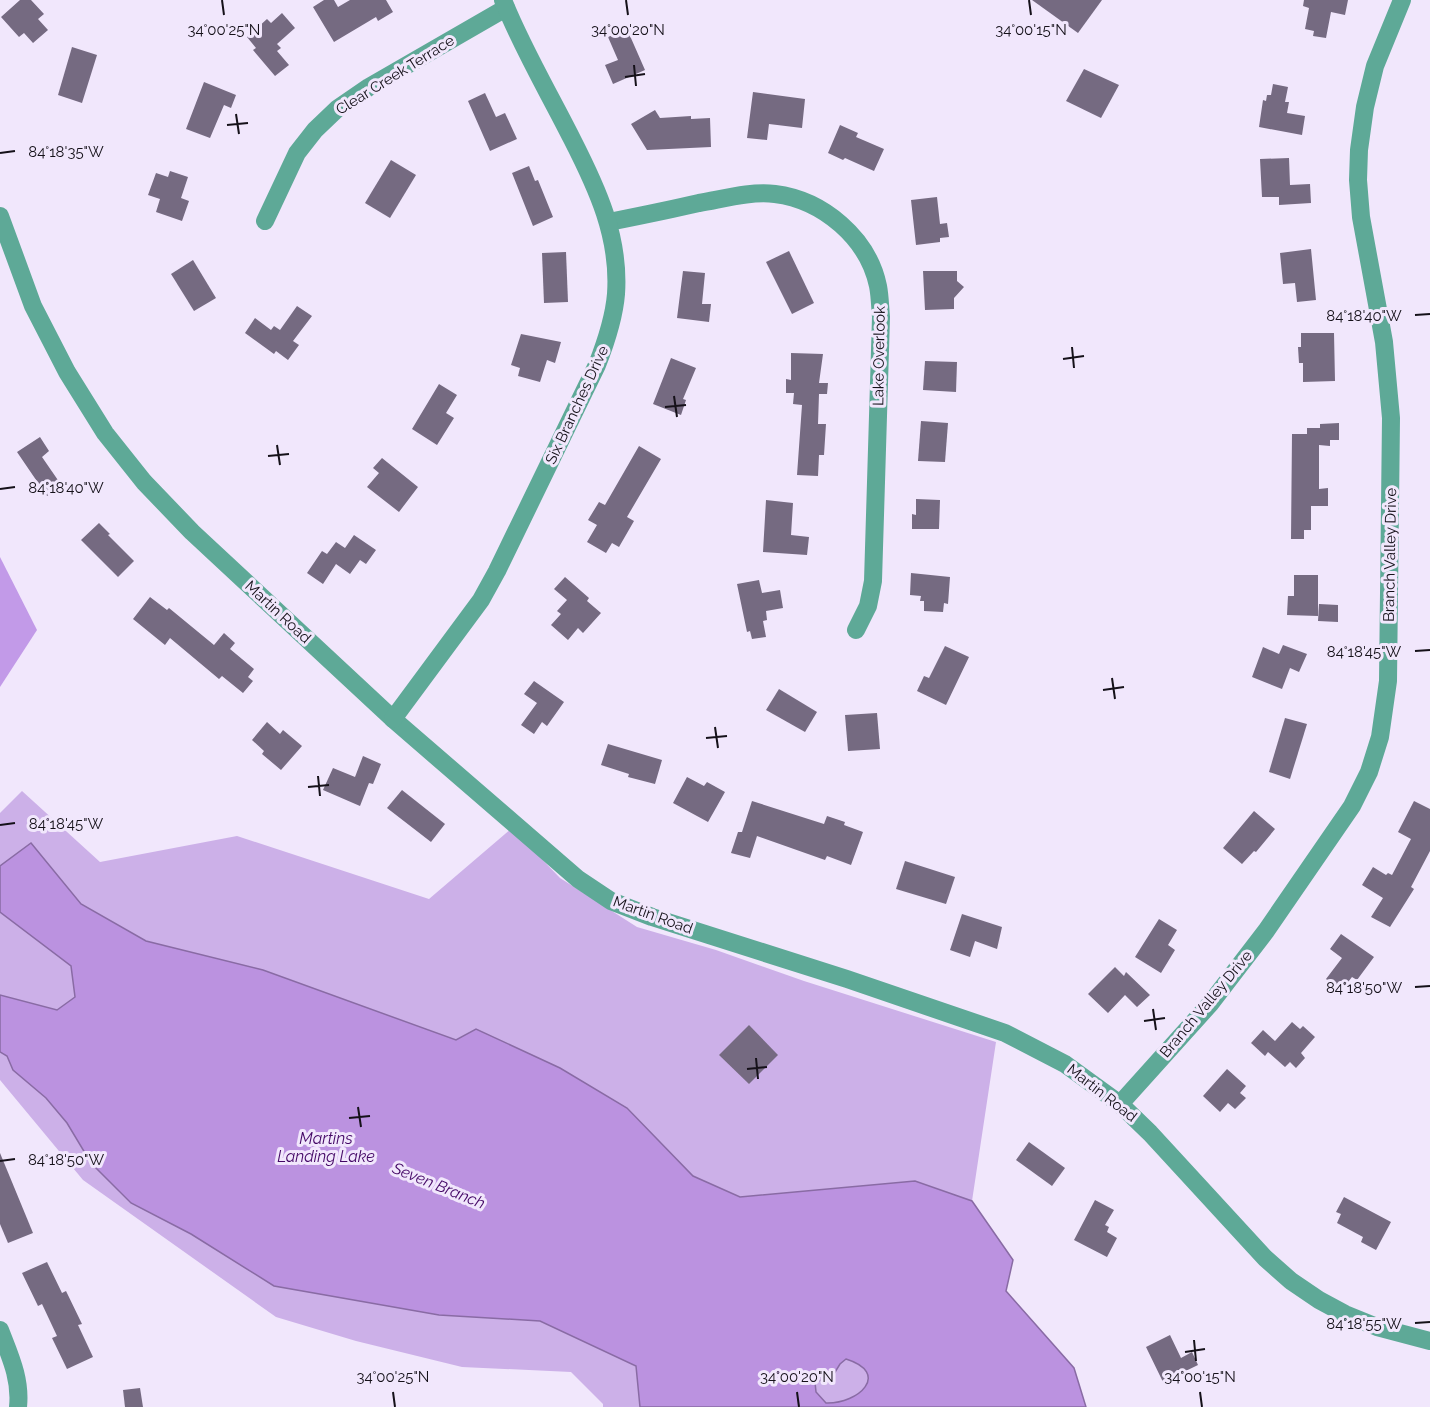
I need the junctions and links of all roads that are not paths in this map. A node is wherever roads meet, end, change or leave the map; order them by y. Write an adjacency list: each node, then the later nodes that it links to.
1 (1402, 0): 8 (street, Branch Valley Drive)
2 (505, 4): 4 (street, Clear Creek Terrace); 5 (street, Six Branches Drive)
3 (0, 216): 7 (street, Martin Road)
4 (265, 221)
5 (609, 222): 6 (street, Lake Overlook); 7 (street, Six Branches Drive)
6 (856, 630)
7 (393, 719): 8 (street, Martin Road)
8 (1120, 1104): 10 (street, Martin Road)
9 (0, 1330): 11 (street)
10 (1430, 1341)
11 (18, 1407)

